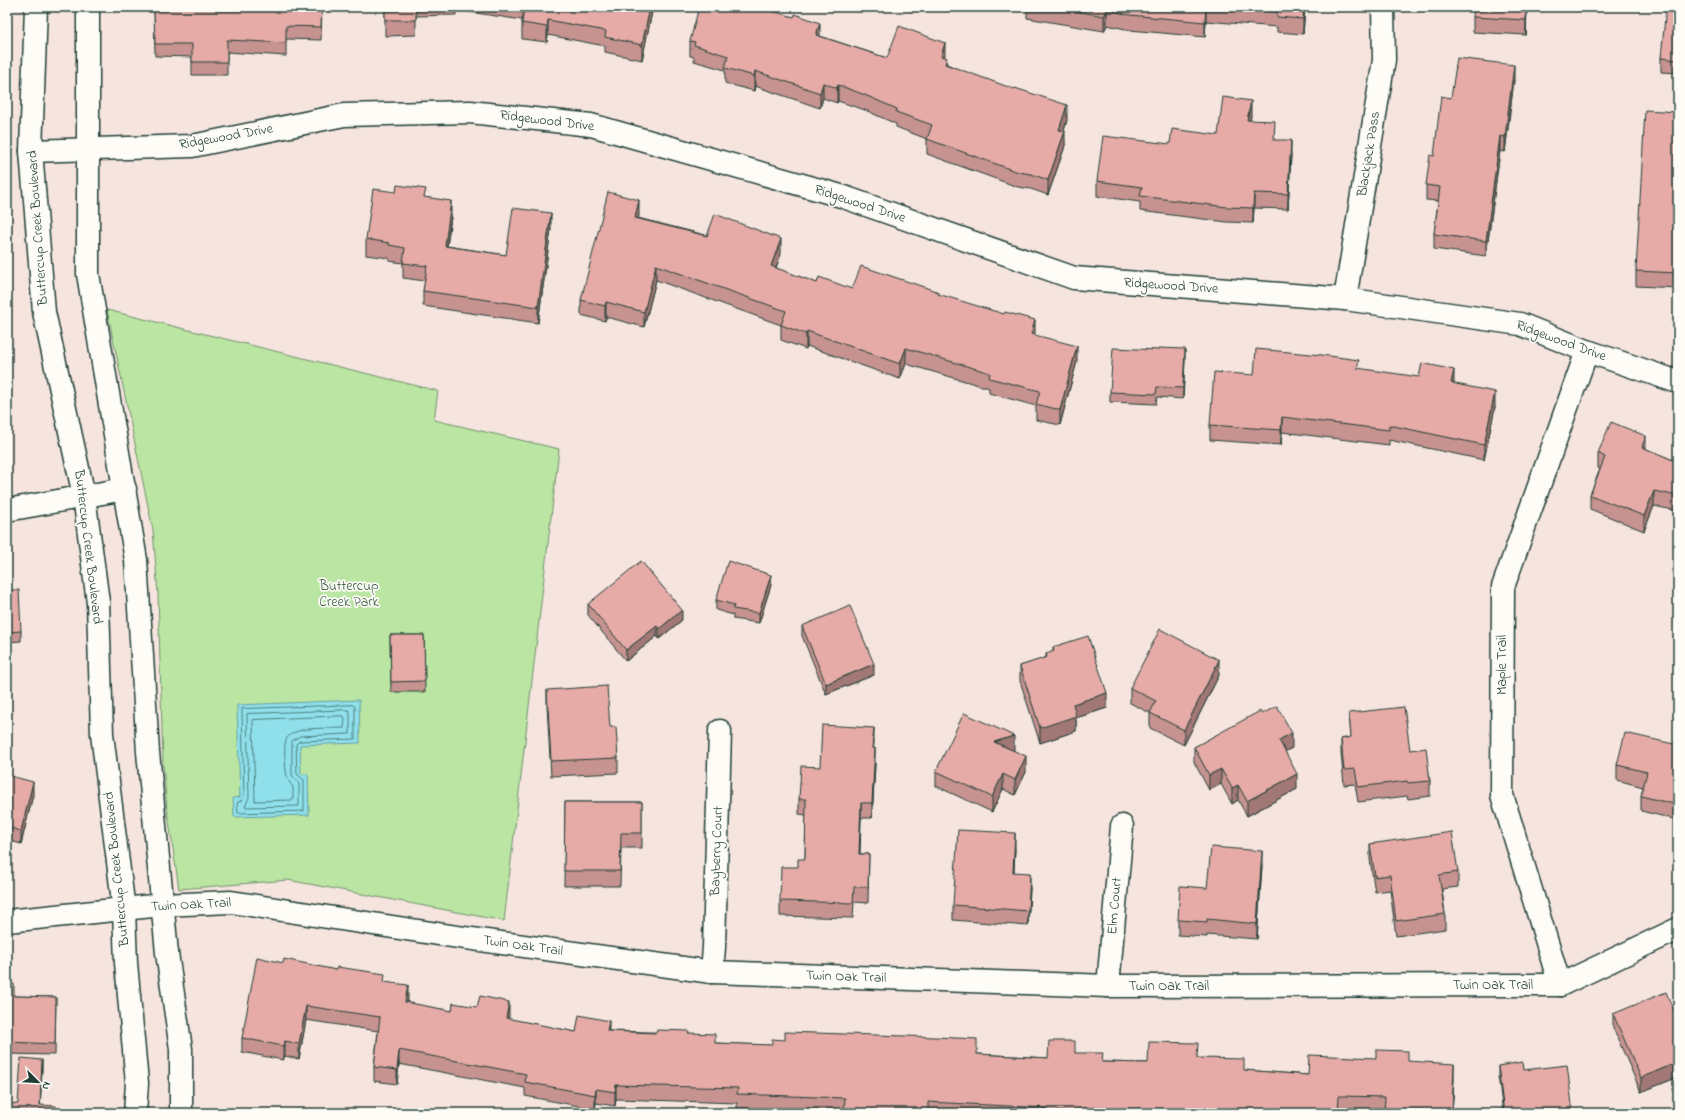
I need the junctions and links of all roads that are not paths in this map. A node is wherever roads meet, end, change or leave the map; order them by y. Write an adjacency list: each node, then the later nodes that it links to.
1 (36, 7): 5 (street, Buttercup Creek Boulevard)
2 (88, 7): 4 (street)
3 (1383, 7): 6 (street, Blackjack Pass)
4 (87, 149): 5 (street, Ridgewood Drive); 6 (street, Ridgewood Drive); 9 (street)
5 (31, 151): 10 (street, Buttercup Creek Boulevard)
6 (1345, 299): 7 (street, Ridgewood Drive)
7 (1587, 351): 8 (street, Ridgewood Drive); 19 (street, Maple Trail)
8 (1678, 382)
9 (125, 489): 10 (street); 14 (street)
10 (84, 496): 11 (street); 15 (street, Buttercup Creek Boulevard)
11 (7, 510)
12 (720, 731): 18 (street, Bayberry Court)
13 (1122, 826): 20 (street, Elm Court)
14 (162, 905): 15 (street, Twin Oak Trail); 18 (street, Twin Oak Trail); 22 (street)
15 (124, 910): 16 (street, Twin Oak Trail); 21 (street, Buttercup Creek Boulevard)
16 (7, 922)
17 (1678, 929): 19 (street, Twin Oak Trail)
18 (712, 972): 20 (street, Twin Oak Trail)
19 (1560, 985): 20 (street, Twin Oak Trail)
20 (1108, 986)
21 (135, 1113)
22 (181, 1113)

